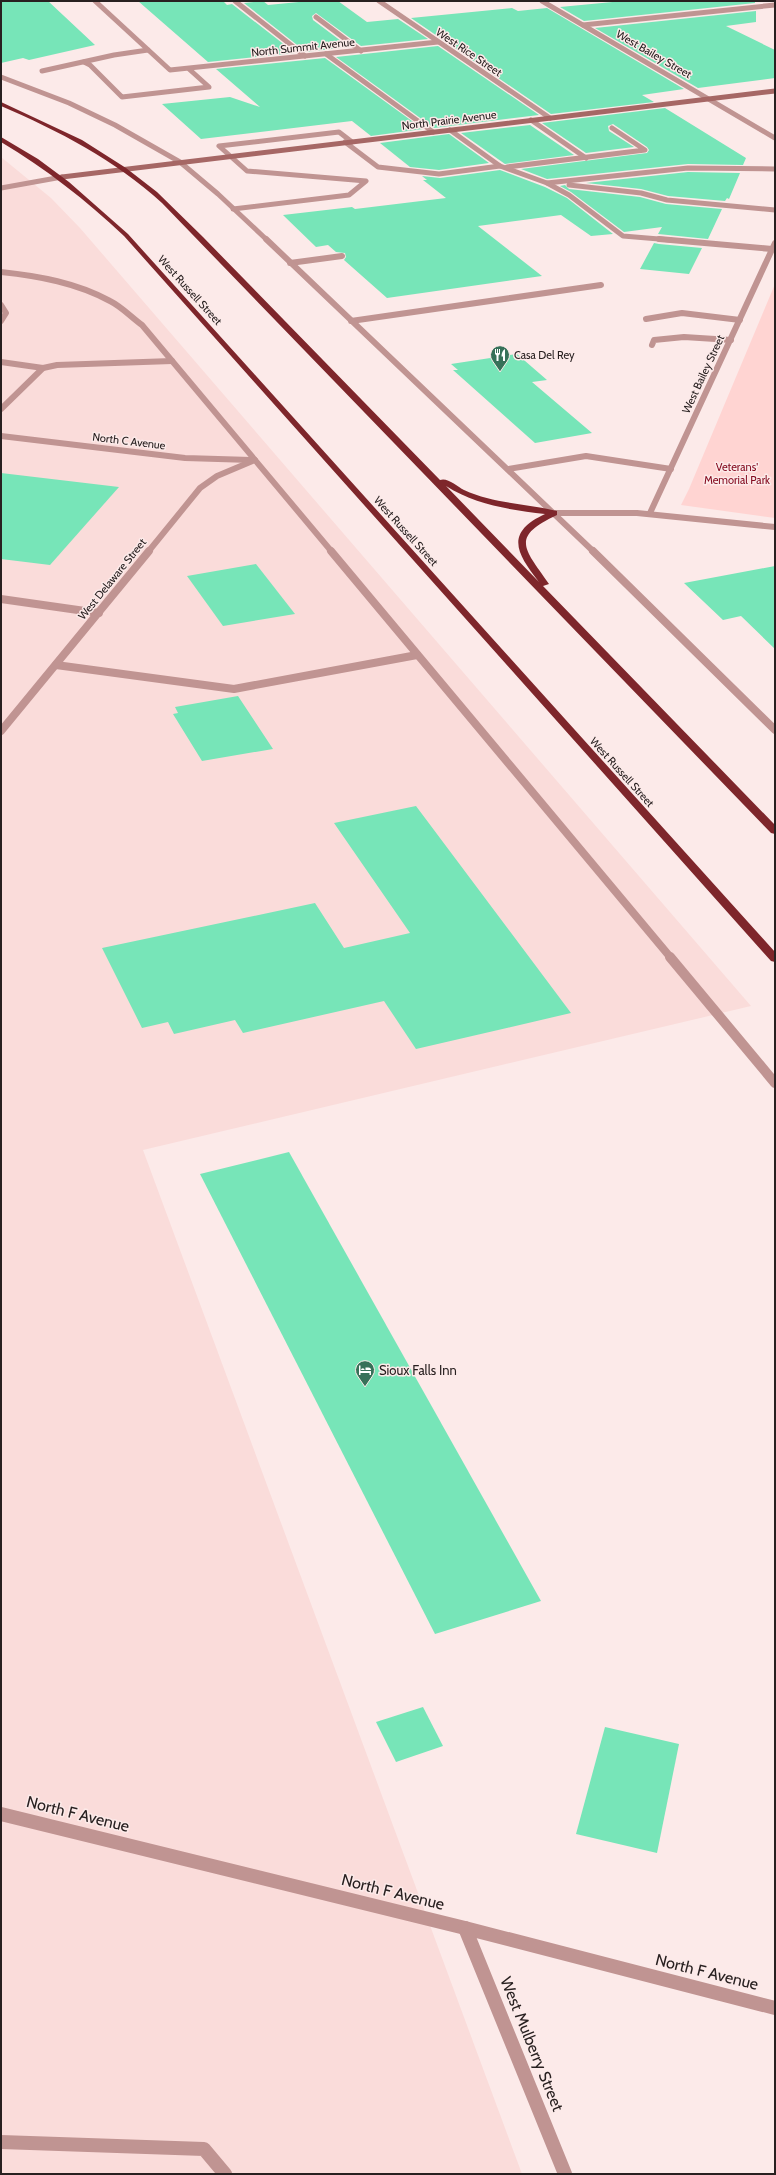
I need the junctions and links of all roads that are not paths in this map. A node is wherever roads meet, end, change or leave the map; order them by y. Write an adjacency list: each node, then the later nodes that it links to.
1 (95, 1): 9 (street)
2 (235, 1): 12 (street)
3 (378, 1): 8 (street, West Rice Street)
4 (542, 1): 7 (street, West Bailey Street)
5 (775, 5): 7 (street)
6 (316, 17): 10 (street)
7 (583, 25): 18 (street, West Bailey Street)
8 (438, 42): 10 (street, North Summit Avenue); 20 (street, West Rice Street)
9 (148, 50): 13 (street); 14 (street, North Summit Avenue)
10 (361, 50): 11 (street, North Summit Avenue)
11 (326, 54): 12 (street, North Summit Avenue); 24 (street)
12 (305, 56): 14 (street, North Summit Avenue)
13 (84, 62): 14 (street); 15 (street)
14 (189, 68)
15 (42, 72)
16 (1, 77): 31 (street)
17 (775, 91): 18 (street, North Prairie Avenue)
18 (709, 99): 20 (street, North Prairie Avenue); 25 (street, West Bailey Street)
19 (1, 104): 33 (highway)
20 (550, 118): 21 (street, North Prairie Avenue)
21 (531, 120): 23 (street, North Prairie Avenue); 30 (street)
22 (612, 128): 30 (street)
23 (450, 130): 24 (street, North Prairie Avenue); 32 (street)
24 (433, 132): 28 (street, North Prairie Avenue)
25 (775, 138)
26 (1, 139): 35 (highway, West Russell Street)
27 (345, 142): 28 (street, North Prairie Avenue); 29 (street, North Prairie Avenue); 32 (street)
28 (352, 142): 29 (street)
29 (231, 156): 31 (street, North Prairie Avenue); 40 (street)
30 (586, 158): 32 (street)
31 (180, 162): 33 (street, North Prairie Avenue); 40 (street)
32 (503, 167): 37 (street)
33 (125, 169): 35 (street, North Prairie Avenue); 60 (highway)
34 (775, 169): 37 (street)
35 (62, 177): 38 (street); 74 (highway, West Russell Street)
36 (1, 181): 38 (street)
37 (547, 183): 41 (street); 42 (street)
38 (8, 186): 39 (street)
39 (1, 188)
40 (233, 209): 44 (street)
41 (775, 210)
42 (774, 246): 49 (street, West Bailey Street)
43 (342, 256): 44 (street)
44 (290, 263): 51 (street)
45 (1, 272): 54 (street)
46 (601, 285): 51 (street)
47 (1, 305): 50 (street)
48 (646, 319): 49 (street)
49 (740, 320): 52 (street, West Bailey Street)
50 (1, 321)
51 (351, 321): 61 (street)
52 (730, 340): 53 (street); 62 (street, West Bailey Street)
53 (652, 345)
54 (172, 361): 56 (street); 59 (street)
55 (1, 362): 56 (street)
56 (43, 368): 57 (street)
57 (1, 409)
58 (1, 436): 59 (street, North C Avenue)
59 (254, 460): 67 (street, West Delaware Street); 69 (street)
60 (424, 467): 63 (highway); 68 (highway)
61 (508, 469): 62 (street); 63 (street)
62 (670, 469): 64 (street, West Bailey Street)
63 (554, 513): 64 (street); 68 (highway); 71 (street)
64 (650, 513): 65 (street)
65 (775, 527)
66 (1, 599): 67 (street)
67 (99, 613): 70 (street, West Delaware Street)
68 (572, 621): 73 (highway)
69 (418, 655): 70 (street); 75 (street)
70 (56, 665): 72 (street, West Delaware Street)
71 (775, 730)
72 (1, 731)
73 (775, 831)
74 (775, 959)
75 (775, 1083)
76 (1, 1814): 77 (street, North F Avenue)
77 (465, 1928): 78 (street, North F Avenue); 81 (street, West Mulberry Street)
78 (775, 2008)
79 (1, 2142): 80 (street)
80 (226, 2174)
81 (565, 2174)

